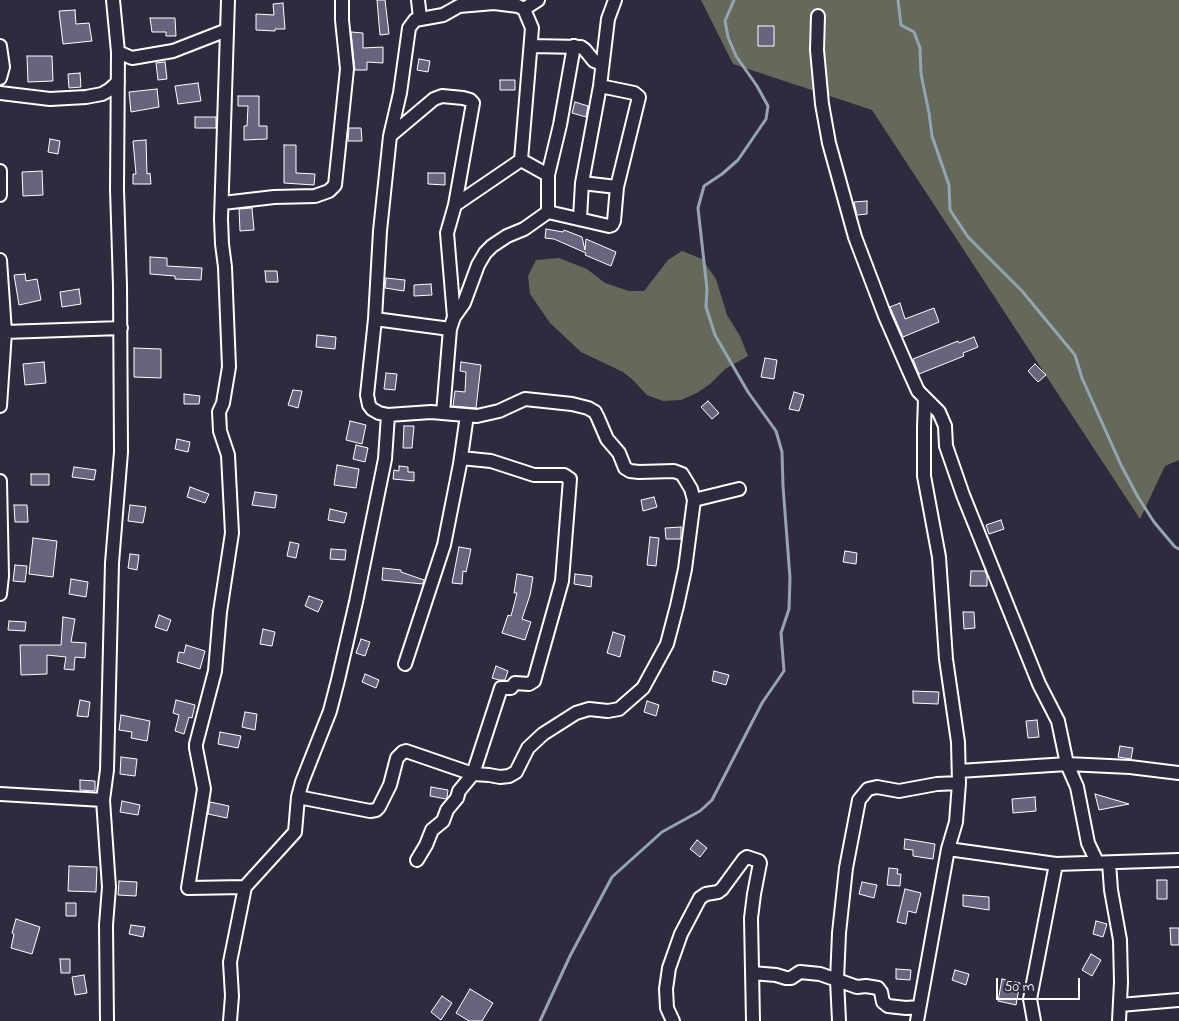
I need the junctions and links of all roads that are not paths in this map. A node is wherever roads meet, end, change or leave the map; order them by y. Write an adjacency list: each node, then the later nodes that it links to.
1 (113, 0): 14 (street)
2 (228, 0): 10 (street)
3 (342, 0): 27 (street)
4 (418, 0): 9 (street)
5 (538, 0): 7 (street)
6 (615, 0): 15 (street)
7 (524, 9): 9 (street); 12 (street)
8 (818, 16): 36 (street)
9 (420, 18): 20 (street)
10 (227, 30): 14 (street); 27 (street)
11 (0, 46): 16 (street)
12 (532, 46): 13 (street); 21 (street)
13 (574, 46): 15 (street); 23 (street)
14 (118, 52): 17 (street)
15 (602, 64): 18 (street)
16 (0, 78)
17 (118, 82): 19 (street); 34 (street)
18 (600, 86): 24 (street); 25 (street)
19 (0, 93)
20 (390, 136): 28 (street); 32 (street)
21 (521, 160): 23 (street); 28 (street)
22 (0, 171): 26 (street)
23 (548, 175): 29 (street)
24 (582, 182): 25 (street); 30 (street)
25 (617, 187): 30 (street)
26 (0, 195)
27 (223, 203): 59 (street)
28 (455, 205): 33 (street)
29 (548, 212): 30 (street); 33 (street)
30 (580, 218)
31 (0, 260): 35 (street)
32 (375, 319): 33 (street); 39 (street)
33 (452, 323): 38 (street)
34 (121, 328): 35 (street); 53 (street)
35 (5, 332): 37 (street)
36 (925, 398): 47 (street); 50 (street)
37 (0, 406)
38 (443, 413): 39 (street); 40 (street)
39 (388, 415): 52 (street)
40 (467, 415): 41 (street); 44 (street)
41 (462, 458): 46 (street); 49 (street)
42 (0, 481): 45 (street)
43 (739, 489): 44 (street)
44 (694, 500): 49 (street)
45 (0, 594)
46 (405, 664)
47 (1068, 764): 48 (street); 50 (street); 57 (street)
48 (1179, 773)
49 (473, 774): 52 (street); 55 (street)
50 (959, 777): 54 (street); 61 (street)
51 (0, 794): 53 (street)
52 (298, 797): 59 (street)
53 (103, 800): 65 (street)
54 (948, 849): 58 (street); 64 (street)
55 (417, 860)
56 (1179, 860): 57 (street)
57 (1103, 862): 58 (street); 63 (street)
58 (1056, 864): 71 (street)
59 (245, 887): 66 (street)
60 (752, 973): 61 (street); 67 (street); 68 (street)
61 (837, 980): 64 (street); 69 (street)
62 (1179, 1000): 63 (street)
63 (1120, 1005): 72 (street)
64 (919, 1007): 70 (street)
65 (106, 1021)
66 (230, 1021)
67 (673, 1021)
68 (753, 1021)
69 (839, 1021)
70 (917, 1021)
71 (1034, 1021)
72 (1119, 1021)

